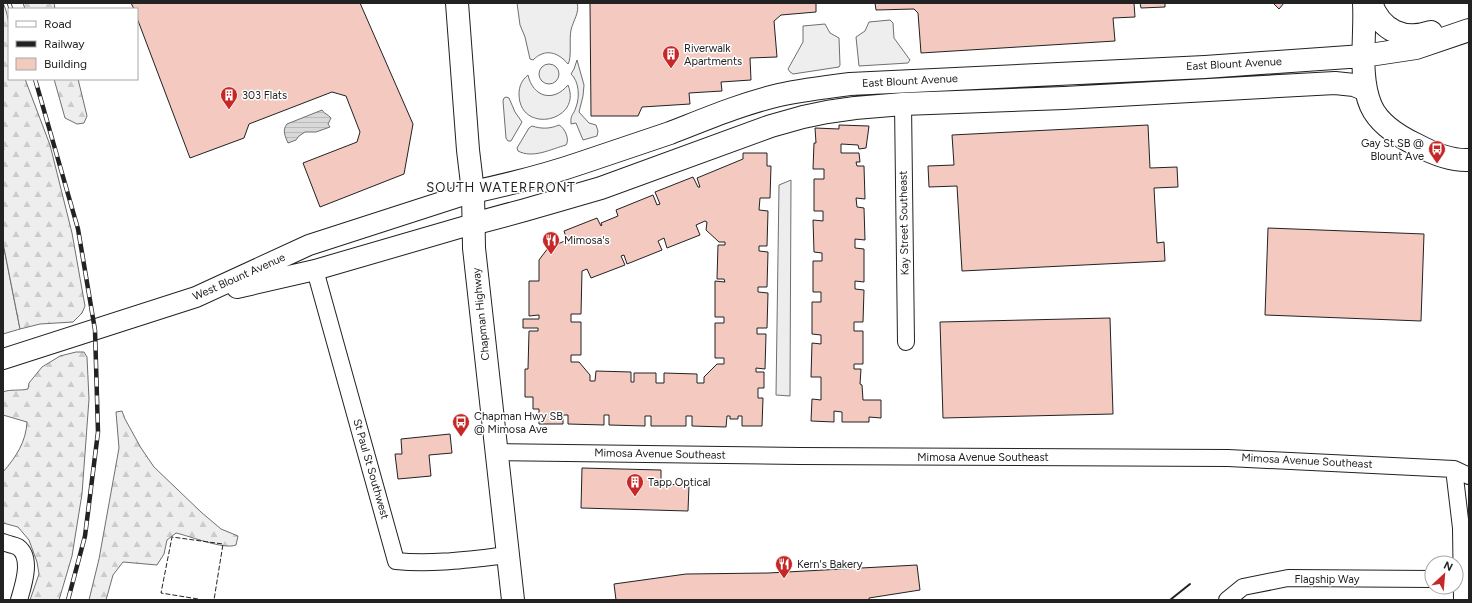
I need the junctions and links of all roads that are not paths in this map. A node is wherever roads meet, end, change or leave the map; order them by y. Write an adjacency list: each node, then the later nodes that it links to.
1 (457, 3): 15 (main road, Chapman Highway)
2 (1364, 3): 6 (main road)
3 (1371, 3): 4 (main road)
4 (1469, 21)
5 (1469, 30): 6 (main road, East Blount Avenue)
6 (1363, 56): 7 (main road, East Blount Avenue); 10 (main road)
7 (1205, 67): 8 (main road, East Blount Avenue); 9 (main road)
8 (903, 81): 11 (main road, East Blount Avenue); 12 (main road)
9 (1206, 90): 10 (main road); 12 (main road)
10 (1366, 90): 14 (main road)
11 (778, 96): 13 (main road); 15 (main road, East Blount Avenue)
12 (903, 104): 13 (main road); 20 (street, Kay Street Southeast)
13 (789, 122): 16 (main road)
14 (1469, 160)
15 (473, 192): 16 (main road, Chapman Highway); 17 (street, West Blount Avenue)
16 (473, 224): 18 (street); 22 (main road, Chapman Highway)
17 (309, 245): 18 (street); 19 (street, West Blount Avenue)
18 (315, 270): 19 (street); 27 (street, St Paul St Southwest)
19 (196, 297): 21 (street, West Blount Avenue)
20 (906, 342)
21 (3, 360)
22 (496, 452): 23 (street, Mimosa Avenue Southeast); 27 (main road, Chapman Highway)
23 (1454, 469): 24 (street, Mimosa Avenue Southeast); 25 (street)
24 (1469, 476)
25 (1465, 532): 28 (street)
26 (3, 542): 30 (street)
27 (508, 555): 31 (main road, Chapman Highway)
28 (1462, 555)
29 (1424, 580): 32 (street, Flagship Way)
30 (19, 600)
31 (513, 600)
32 (1227, 600)

